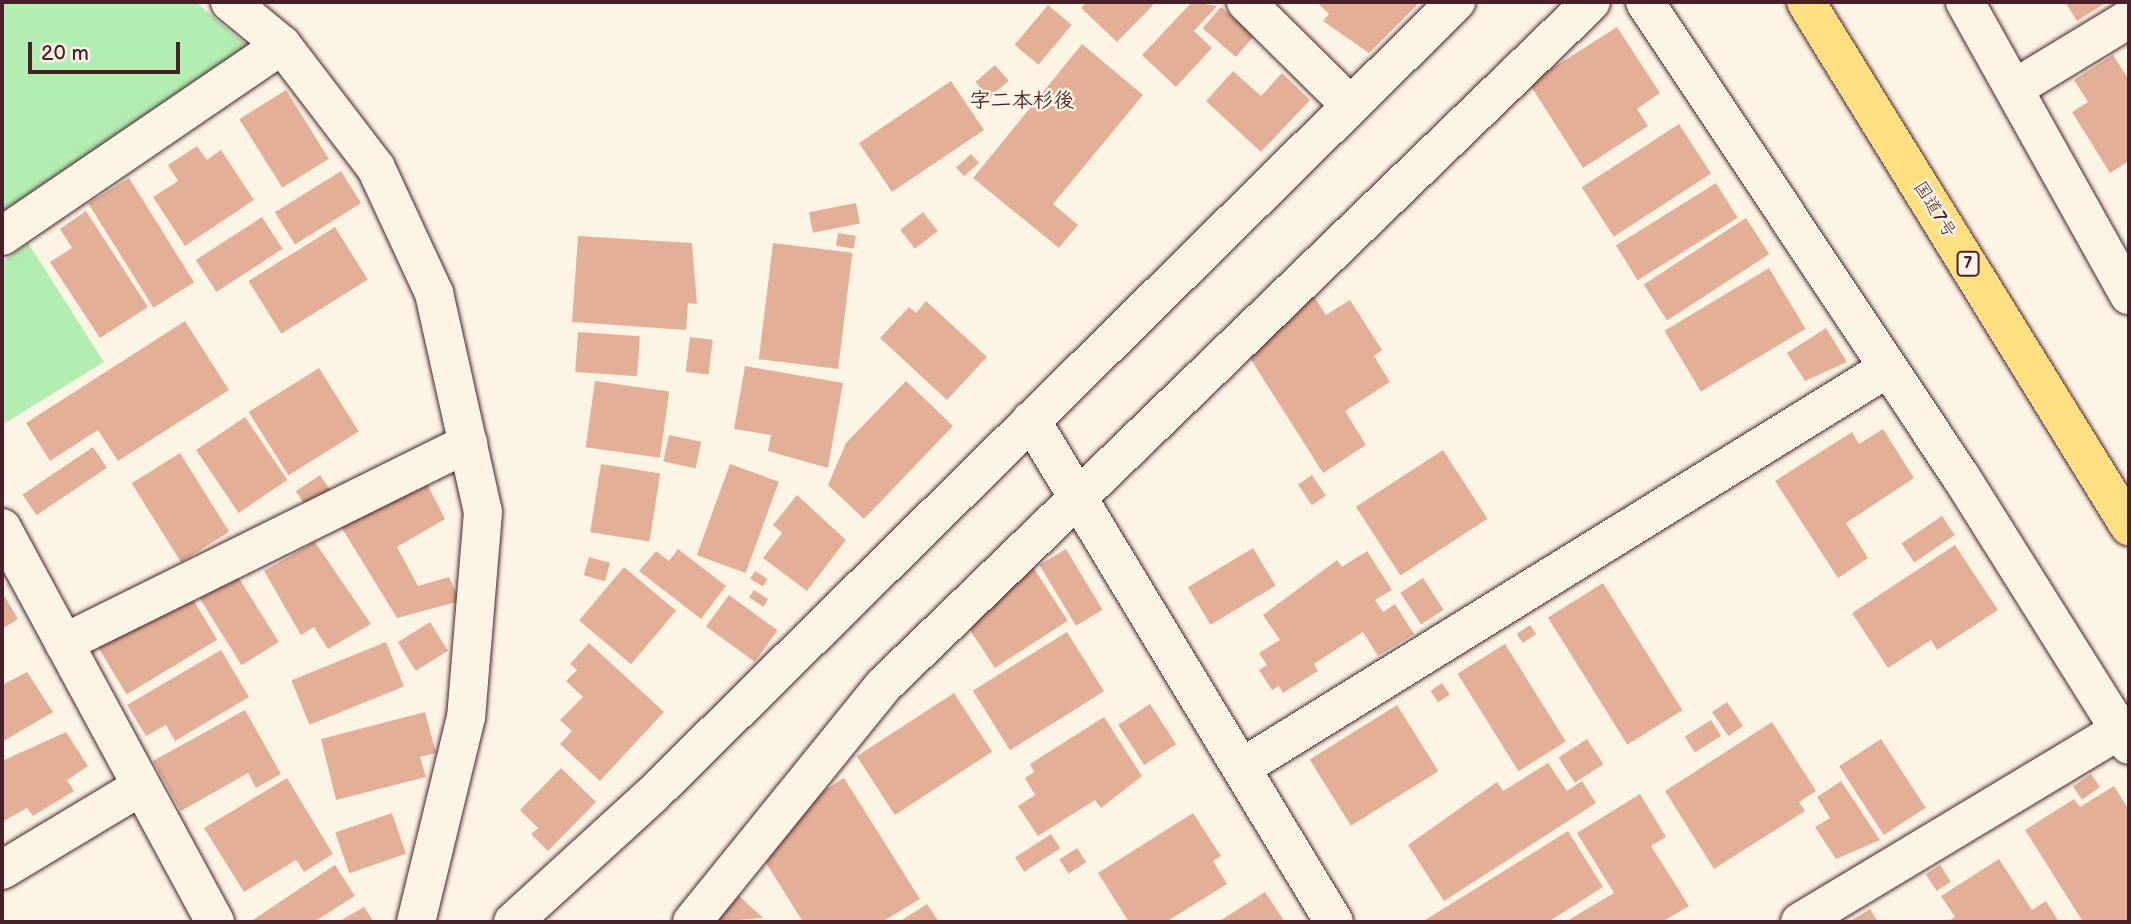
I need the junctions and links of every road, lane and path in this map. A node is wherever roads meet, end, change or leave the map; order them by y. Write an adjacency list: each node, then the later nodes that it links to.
1 (230, 2): 9 (street)
2 (1246, 2): 11 (street)
3 (1456, 2): 11 (street)
4 (1591, 2): 17 (street)
5 (1645, 2): 14 (street)
6 (1806, 2): 18 (highway, 国道7号 / 7)
7 (1965, 2): 10 (street)
8 (2129, 19): 10 (street)
9 (282, 45): 12 (street); 16 (street)
10 (2015, 88): 13 (street)
11 (1350, 105): 15 (street)
12 (2, 236)
13 (2129, 295)
14 (1888, 368): 21 (street); 22 (street)
15 (1031, 420): 17 (street); 27 (street)
16 (468, 443): 20 (street); 26 (street)
17 (1079, 498): 22 (street); 28 (street)
18 (2129, 526)
19 (2, 528): 20 (street)
20 (64, 643): 23 (street)
21 (2126, 733): 30 (street)
22 (1241, 768): 29 (street)
23 (141, 786): 24 (street); 25 (street)
24 (2, 870)
25 (215, 922)
26 (416, 922)
27 (513, 922)
28 (692, 922)
29 (1334, 922)
30 (1800, 922)

